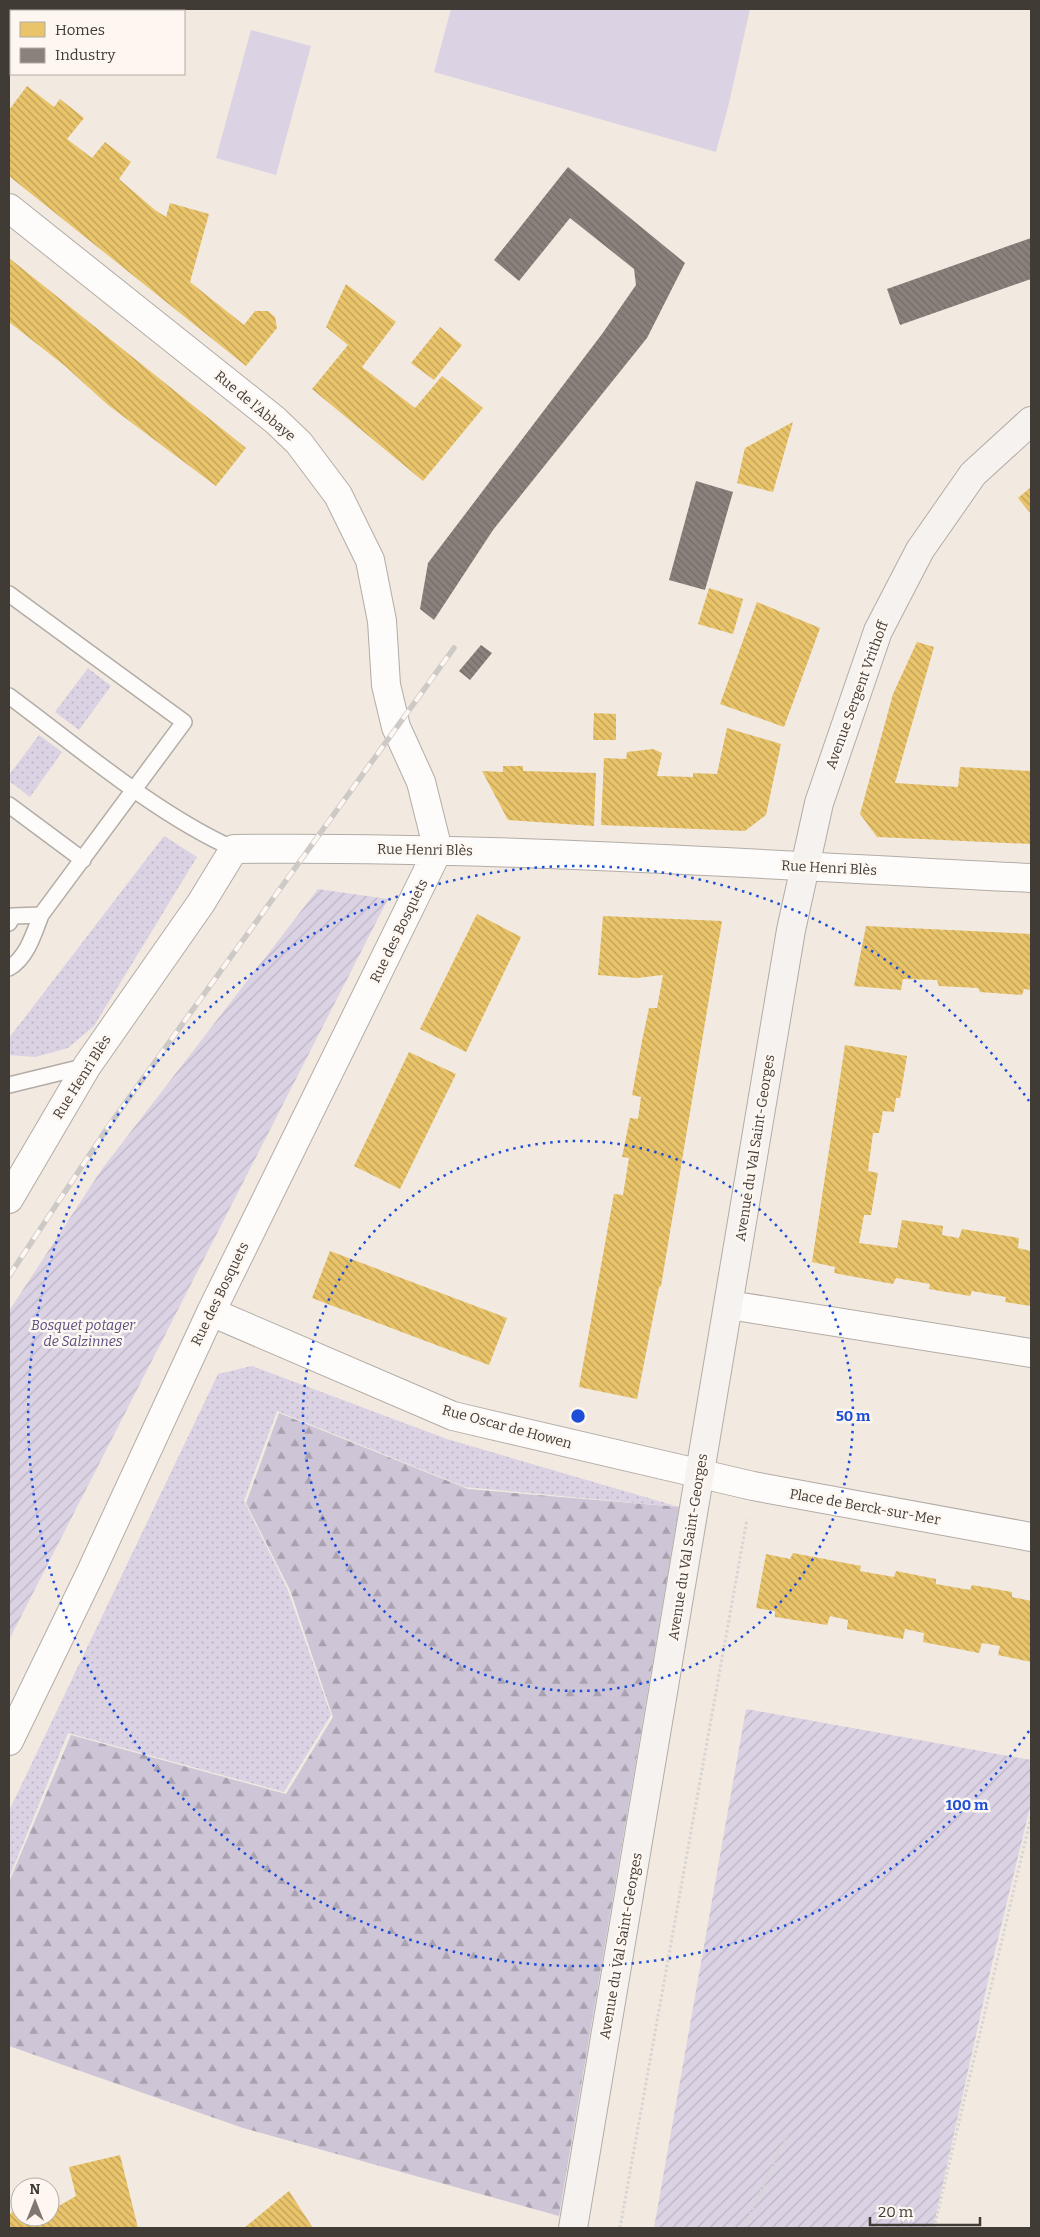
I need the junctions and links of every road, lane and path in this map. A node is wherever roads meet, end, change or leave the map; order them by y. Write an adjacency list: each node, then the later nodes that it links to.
1 (9, 208): 8 (street, Rue de l'Abbaye)
2 (1031, 421): 10 (main road, Avenue Sergent Vrithoff)
3 (9, 594): 5 (lane)
4 (9, 696): 5 (lane)
5 (135, 789): 7 (lane); 9 (lane)
6 (9, 805): 9 (lane)
7 (234, 848): 8 (street, Rue Henri Blès); 15 (street, Rue Henri Blès)
8 (438, 850): 10 (street, Rue Henri Blès); 19 (street, Rue des Bosquets)
9 (83, 860): 12 (lane)
10 (806, 866): 11 (street, Rue Henri Blès); 18 (main road, Avenue du Val Saint-Georges)
11 (1031, 878)
12 (41, 915): 13 (lane); 14 (lane)
13 (10, 918)
14 (9, 968)
15 (87, 1066): 16 (lane); 17 (street, Rue Henri Blès)
16 (9, 1085)
17 (9, 1199)
18 (729, 1304): 20 (street); 21 (main road, Avenue du Val Saint-Georges)
19 (211, 1312): 21 (street, Rue Oscar de Howen); 24 (street, Rue des Bosquets)
20 (1031, 1353)
21 (700, 1474): 22 (street, Place de Berck-sur-Mer); 27 (main road, Avenue du Val Saint-Georges)
22 (753, 1486): 23 (street, Place de Berck-sur-Mer); 28 (path)
23 (1031, 1537)
24 (9, 1741)
25 (1031, 1817): 30 (path)
26 (788, 2133): 29 (path)
27 (573, 2228)
28 (620, 2228)
29 (744, 2228)
30 (934, 2228)

